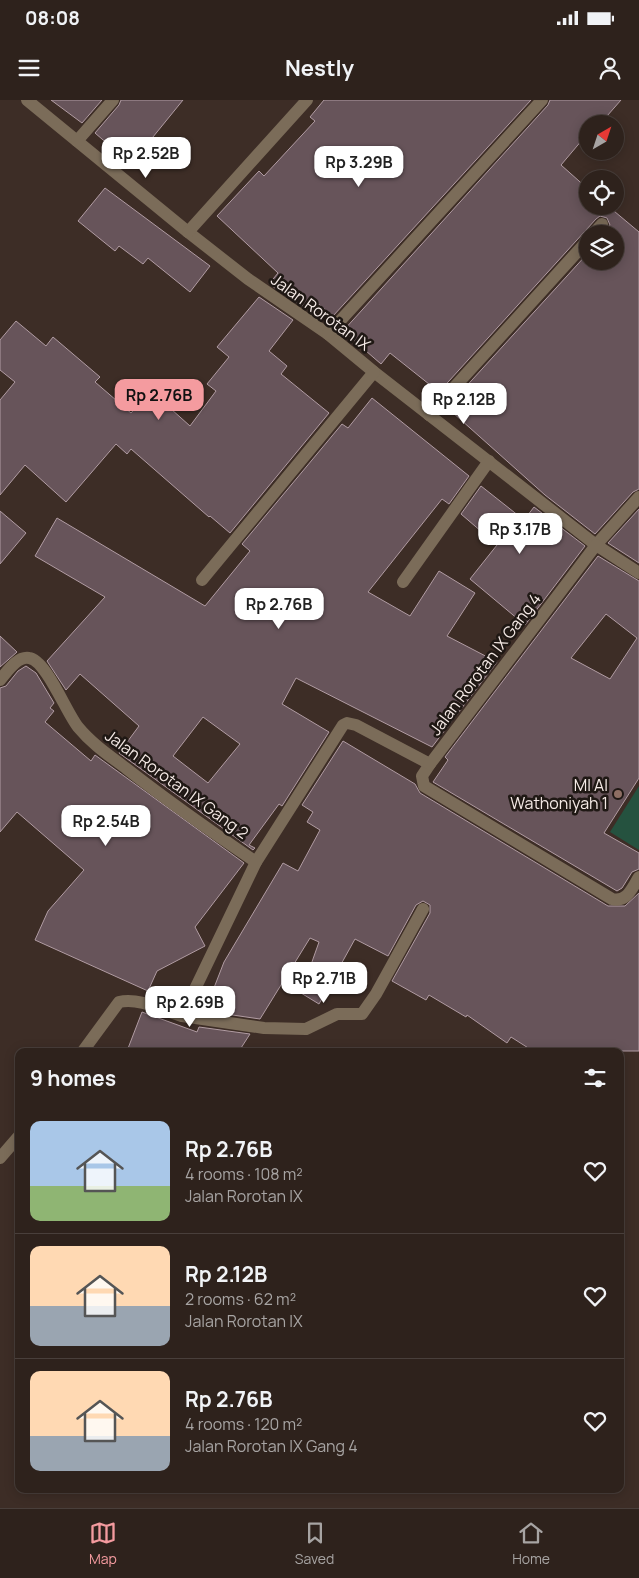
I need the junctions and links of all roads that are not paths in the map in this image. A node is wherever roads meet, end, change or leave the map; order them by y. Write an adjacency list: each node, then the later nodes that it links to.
1 (27, 100): 5 (street, Jalan Rorotan IX)
2 (113, 100): 5 (street)
3 (306, 100): 6 (street)
4 (542, 100): 8 (street)
5 (77, 141): 6 (street, Jalan Rorotan IX)
6 (188, 232): 8 (street, Jalan Rorotan IX)
7 (579, 250): 10 (street)
8 (328, 334): 9 (street, Jalan Rorotan IX)
9 (374, 372): 10 (street, Jalan Rorotan IX); 15 (street)
10 (429, 415): 11 (street, Jalan Rorotan IX)
11 (488, 461): 13 (street, Jalan Rorotan IX); 16 (street)
12 (639, 497): 13 (street)
13 (596, 545): 14 (street); 18 (street, Jalan Rorotan IX Gang 4)
14 (639, 573)
15 (202, 580)
16 (403, 582)
17 (0, 680): 19 (street, Jalan Rorotan IX Gang 2)
18 (430, 764): 19 (street); 20 (street)
19 (256, 862): 22 (street)
20 (639, 877)
21 (422, 909): 22 (street)
22 (182, 1016): 23 (street)
23 (85, 1048)
24 (15, 1141): 25 (street)
25 (0, 1158)

